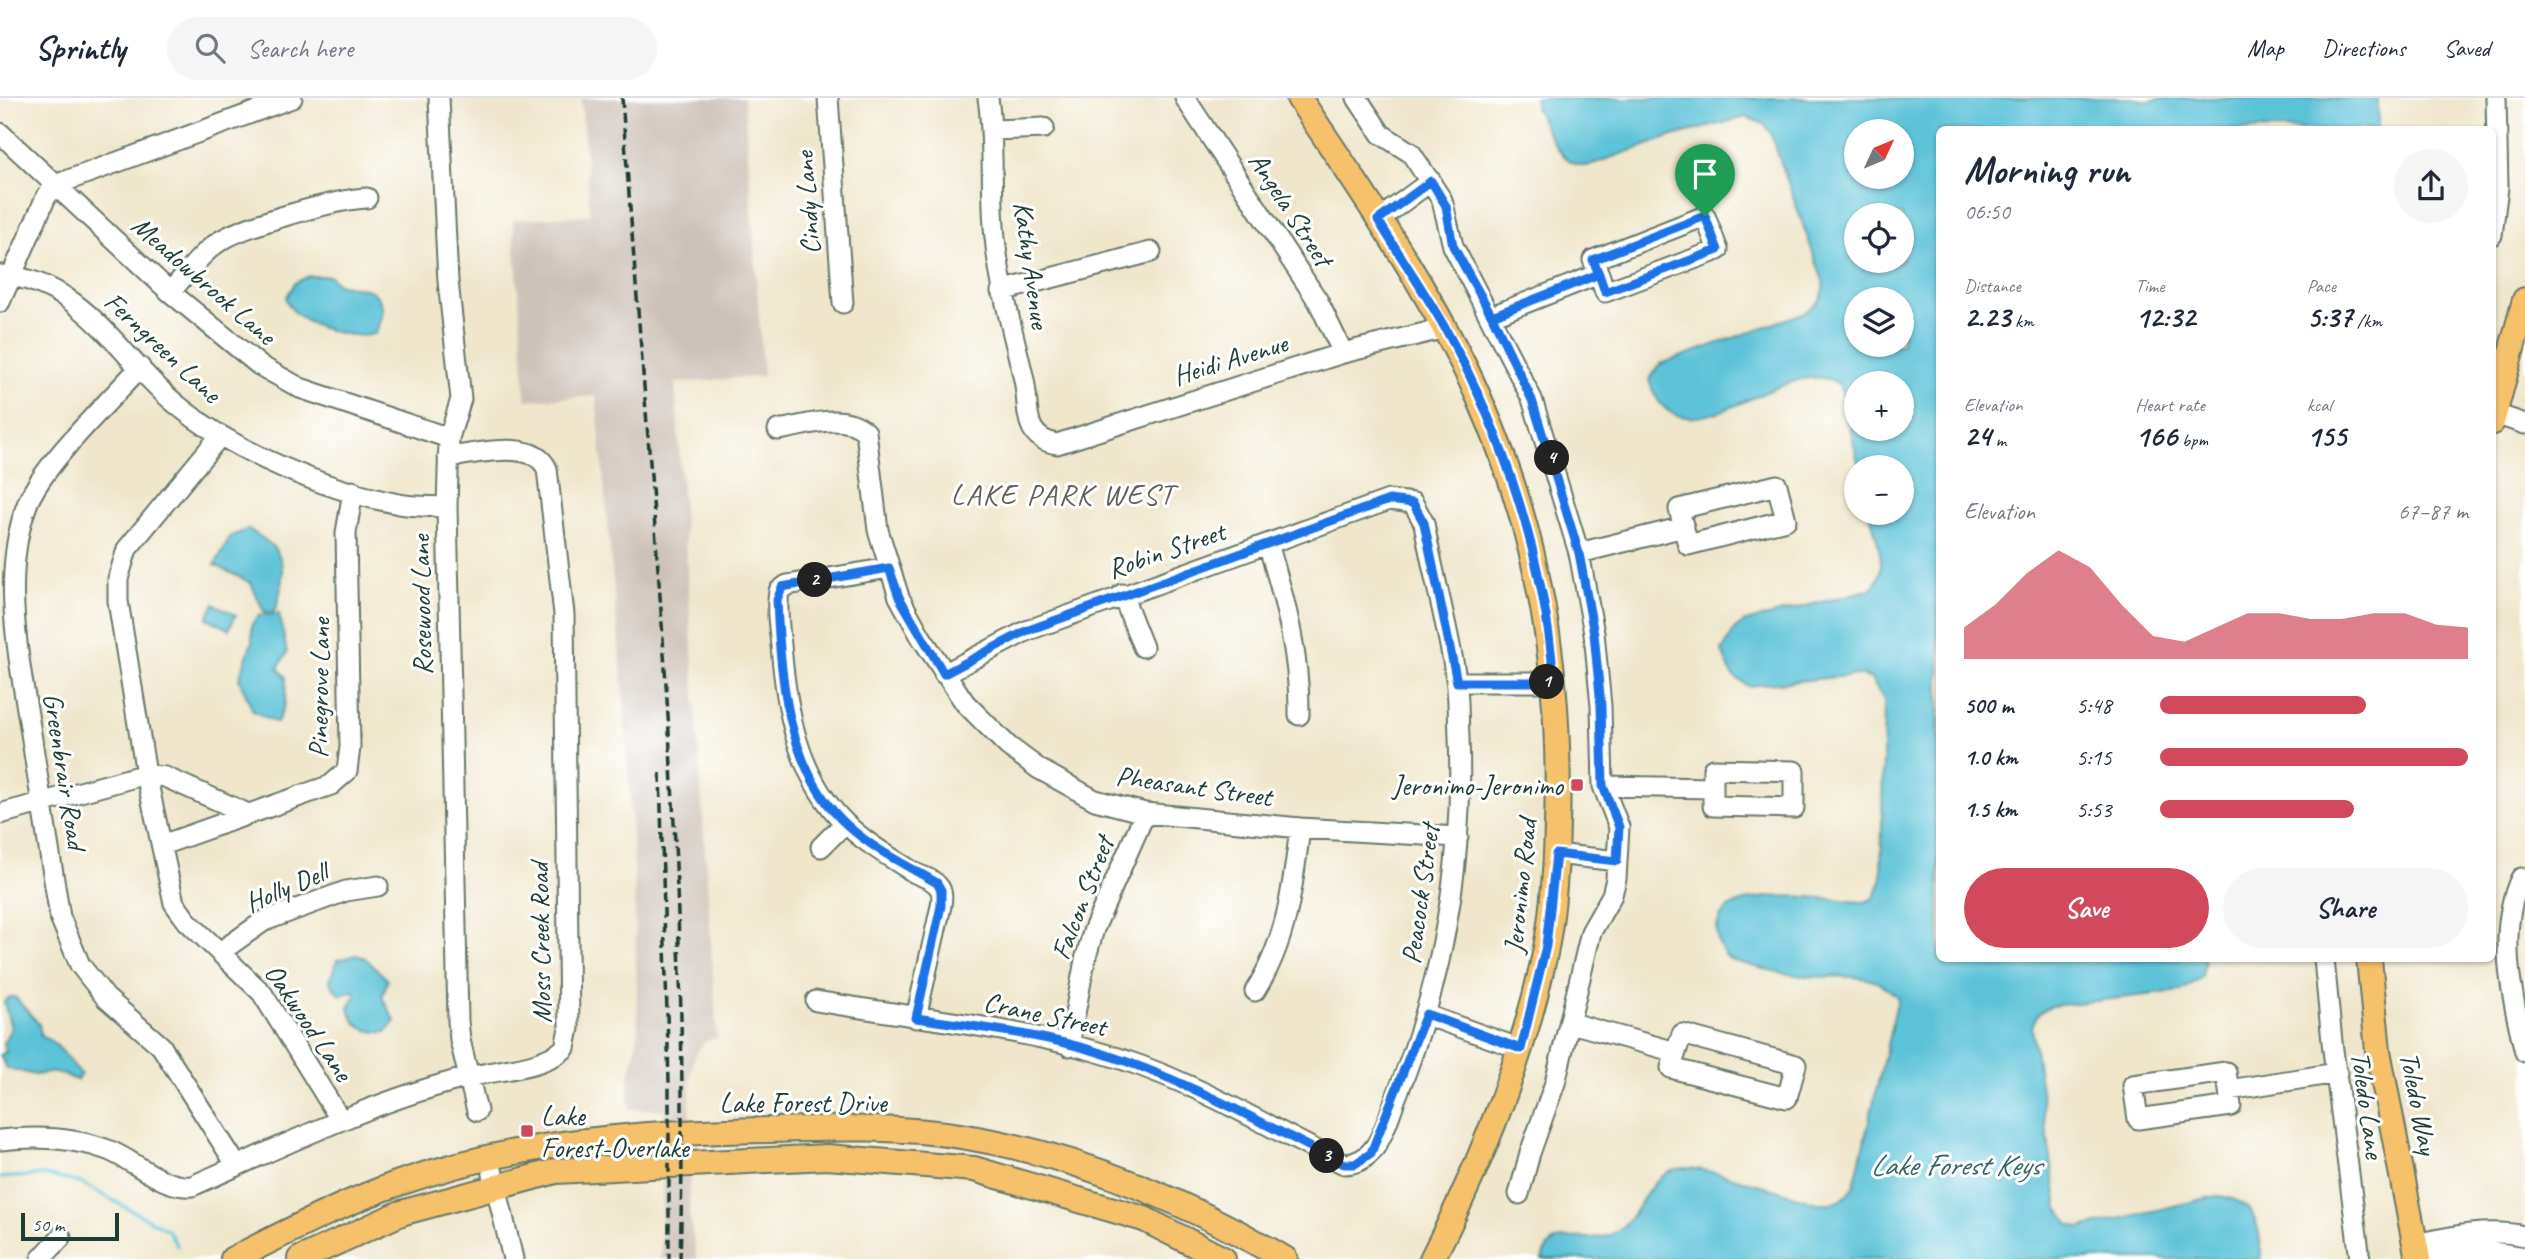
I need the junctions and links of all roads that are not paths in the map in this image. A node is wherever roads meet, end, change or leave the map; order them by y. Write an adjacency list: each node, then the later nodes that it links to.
1 (292, 98): 13 (street)
2 (439, 98): 35 (street, Rosewood Lane)
3 (828, 98): 24 (street, Cindy Lane)
4 (988, 98): 10 (street, Kathy Avenue)
5 (1185, 98): 27 (street, Angela Street)
6 (1299, 98): 16 (main road, Jeronimo Road)
7 (1357, 98): 12 (street)
8 (2496, 98): 15 (street)
9 (1044, 128): 10 (street)
10 (993, 131): 20 (street, Kathy Avenue)
11 (0, 133): 13 (street, Meadowbrook Lane)
12 (1431, 181): 16 (street); 25 (street)
13 (55, 185): 19 (street); 21 (street, Meadowbrook Lane)
14 (367, 198): 21 (street)
15 (2496, 203)
16 (1378, 220): 26 (main road, Jeronimo Road)
17 (1152, 252): 20 (street)
18 (1599, 274): 18 (street); 25 (street)
19 (6, 276): 23 (street); 28 (street, Ferngreen Lane)
20 (1002, 291): 34 (street, Kathy Avenue)
21 (170, 292): 35 (street, Meadowbrook Lane)
22 (2525, 300): 29 (main road)
23 (0, 302)
24 (842, 303)
25 (1492, 316): 41 (street)
26 (1445, 328): 27 (street, Heidi Avenue); 47 (main road, Jeronimo Road)
27 (1343, 353): 34 (street, Heidi Avenue)
28 (139, 367): 33 (street, Ferngreen Lane); 52 (street, Greenbrair Road)
29 (2496, 407)
30 (2496, 419): 31 (street)
31 (2525, 425)
32 (778, 430): 42 (street, Pheasant Street)
33 (220, 436): 36 (street, Ferngreen Lane); 49 (street, Oakwood Lane)
34 (1036, 436)
35 (449, 447): 38 (street, Rosewood Lane); 78 (street, Moss Creek Road)
36 (353, 491): 38 (street, Ferngreen Lane); 54 (street, Pinegrove Lane)
37 (1413, 503): 40 (street, Robin Street); 46 (street, Peacock Street)
38 (447, 507): 78 (street, Rosewood Lane)
39 (1684, 527): 39 (street); 41 (street)
40 (1268, 544): 43 (street, Robin Street); 48 (street)
41 (1579, 553): 50 (street)
42 (889, 568): 45 (street, Pheasant Street); 56 (street)
43 (1122, 594): 44 (street); 45 (street, Robin Street)
44 (1143, 647)
45 (944, 674): 55 (street, Pheasant Street)
46 (1457, 682): 47 (street); 58 (street, Peacock Street)
47 (1554, 682): 61 (main road, Jeronimo Road)
48 (1299, 715)
49 (146, 774): 52 (street); 54 (street); 59 (street, Oakwood Lane)
50 (1603, 786): 51 (street); 62 (street)
51 (1713, 788)
52 (41, 802): 53 (street); 85 (street, Greenbrair Road)
53 (0, 814)
54 (248, 814): 59 (street, Pinegrove Lane)
55 (1145, 814): 57 (street, Pheasant Street); 73 (street, Falcon Street)
56 (845, 823): 60 (street); 71 (street)
57 (1300, 828): 58 (street, Pheasant Street); 68 (street)
58 (1458, 838): 70 (street, Peacock Street)
59 (162, 845): 65 (street, Oakwood Lane)
60 (821, 847)
61 (1556, 854): 62 (street); 74 (main road, Jeronimo Road)
62 (1617, 861): 72 (street)
63 (2521, 878): 76 (street)
64 (378, 886): 65 (street, Holly Dell)
65 (220, 952): 81 (street, Oakwood Lane)
66 (2324, 962): 77 (street, Toledo Lane)
67 (2369, 962): 90 (main road, Toledo Way)
68 (1255, 991)
69 (816, 1001): 71 (street, Crane Street)
70 (1426, 1014): 74 (street); 84 (street, Peacock Street)
71 (916, 1018): 73 (street, Crane Street)
72 (1571, 1023): 75 (street); 87 (street)
73 (1069, 1045): 84 (street, Crane Street)
74 (1521, 1049): 98 (main road, Jeronimo Road)
75 (1676, 1052): 75 (street)
76 (2525, 1052)
77 (2337, 1073): 79 (street); 99 (street, Toledo Lane)
78 (468, 1077): 80 (street, Rosewood Lane); 81 (street, Moss Creek Road)
79 (2229, 1090): 79 (street)
80 (477, 1111)
81 (340, 1119): 85 (street, Moss Creek Road)
82 (0, 1140): 85 (street, Moss Creek Road)
83 (489, 1157): 86 (street); 93 (main road, Lake Forest Drive); 97 (main road, Lake Forest Drive)
84 (1365, 1160)
85 (237, 1166)
86 (496, 1185): 94 (main road, Lake Forest Drive); 95 (street); 96 (main road, Lake Forest Drive)
87 (1520, 1194)
88 (2525, 1236): 90 (street)
89 (61, 1237): 92 (street)
90 (2417, 1253): 91 (street)
91 (2525, 1257)
92 (41, 1259)
93 (233, 1259)
94 (300, 1259)
95 (513, 1259)
96 (1223, 1259)
97 (1285, 1259)
98 (1432, 1259)
99 (2360, 1259)

